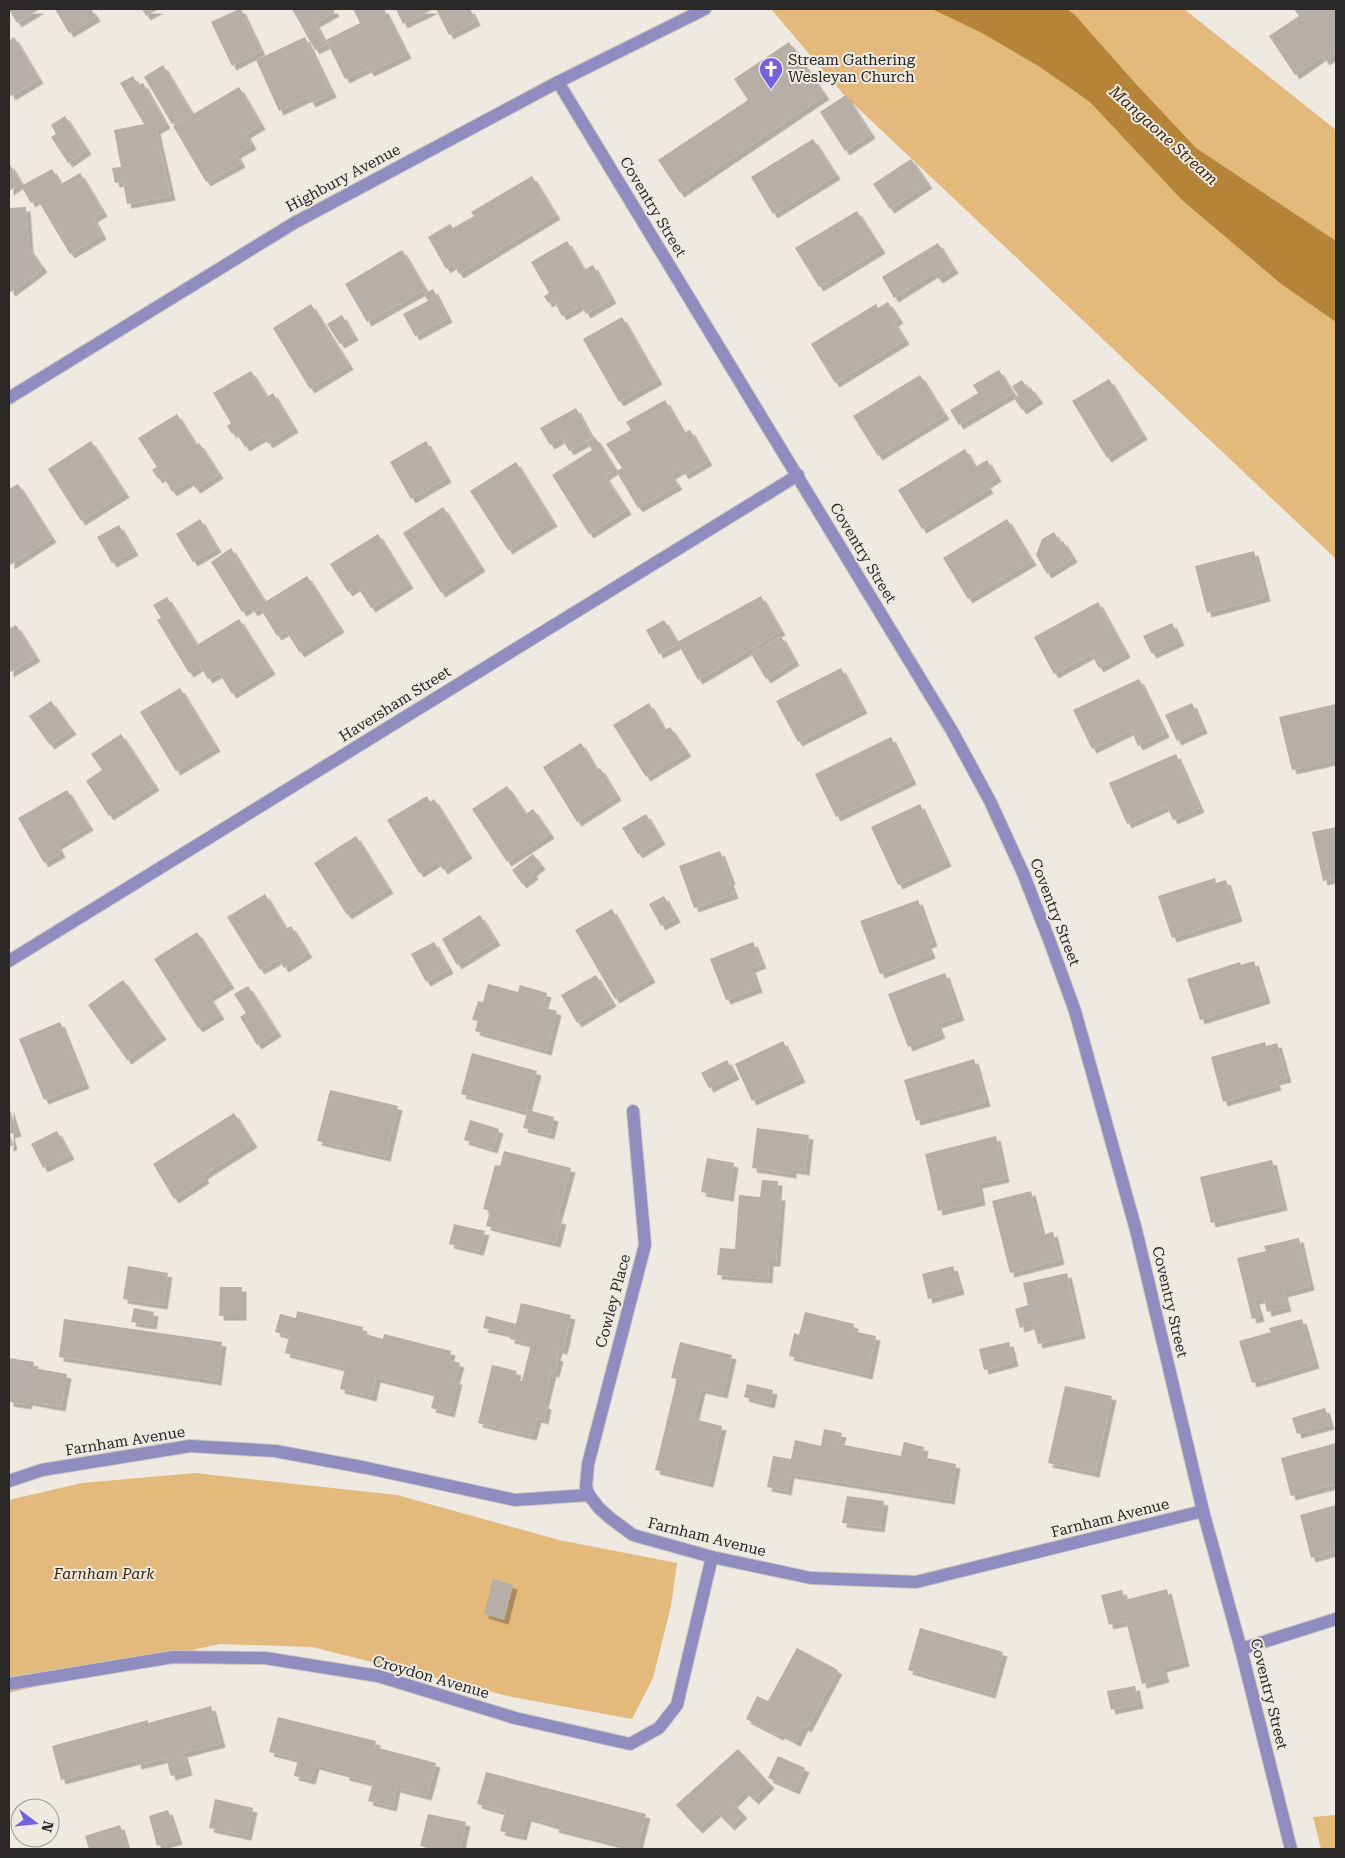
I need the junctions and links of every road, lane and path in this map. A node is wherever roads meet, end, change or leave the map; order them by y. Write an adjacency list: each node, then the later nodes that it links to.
1 (705, 9): 2 (street, Highbury Avenue)
2 (558, 82): 3 (street, Highbury Avenue); 4 (street, Coventry Street)
3 (9, 398)
4 (798, 475): 5 (street, Haversham Street); 9 (street, Coventry Street)
5 (9, 961)
6 (633, 1111): 8 (street, Cowley Place)
7 (9, 1481): 8 (street, Farnham Avenue)
8 (589, 1494): 10 (street, Farnham Avenue)
9 (1203, 1512): 10 (street, Farnham Avenue); 12 (street, Coventry Street)
10 (712, 1558): 13 (street, Croydon Avenue)
11 (1336, 1620): 12 (street)
12 (1241, 1649): 14 (street, Coventry Street)
13 (9, 1684)
14 (1291, 1849)

